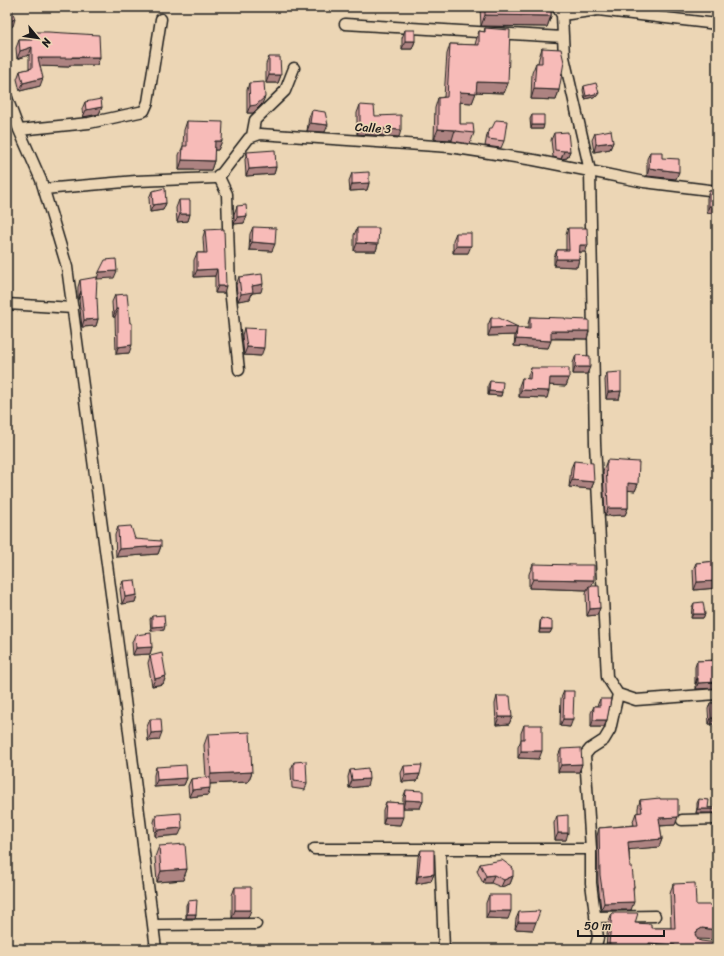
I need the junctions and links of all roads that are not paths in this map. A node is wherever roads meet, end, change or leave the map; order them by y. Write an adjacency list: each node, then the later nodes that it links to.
1 (560, 11): 4 (street); 5 (street)
2 (161, 19): 8 (street)
3 (345, 24): 5 (street)
4 (717, 24)
5 (563, 36): 10 (street)
6 (294, 68): 9 (street)
7 (7, 98): 8 (street)
8 (19, 130): 12 (street)
9 (252, 136): 10 (street, Calle 3); 11 (street)
10 (590, 170): 13 (street, Calle 3); 17 (street)
11 (218, 176): 12 (street); 16 (street)
12 (44, 189): 15 (street)
13 (717, 191)
14 (7, 304): 15 (street)
15 (73, 308): 27 (street)
16 (239, 370)
17 (618, 694): 18 (street); 21 (street)
18 (717, 694)
19 (717, 819): 20 (street)
20 (682, 820)
21 (591, 848): 22 (street); 25 (street)
22 (440, 849): 23 (street); 29 (street)
23 (314, 850)
24 (655, 916): 25 (street)
25 (595, 917): 30 (street)
26 (256, 924): 27 (street)
27 (153, 925): 28 (street)
28 (156, 949)
29 (444, 949)
30 (596, 949)

